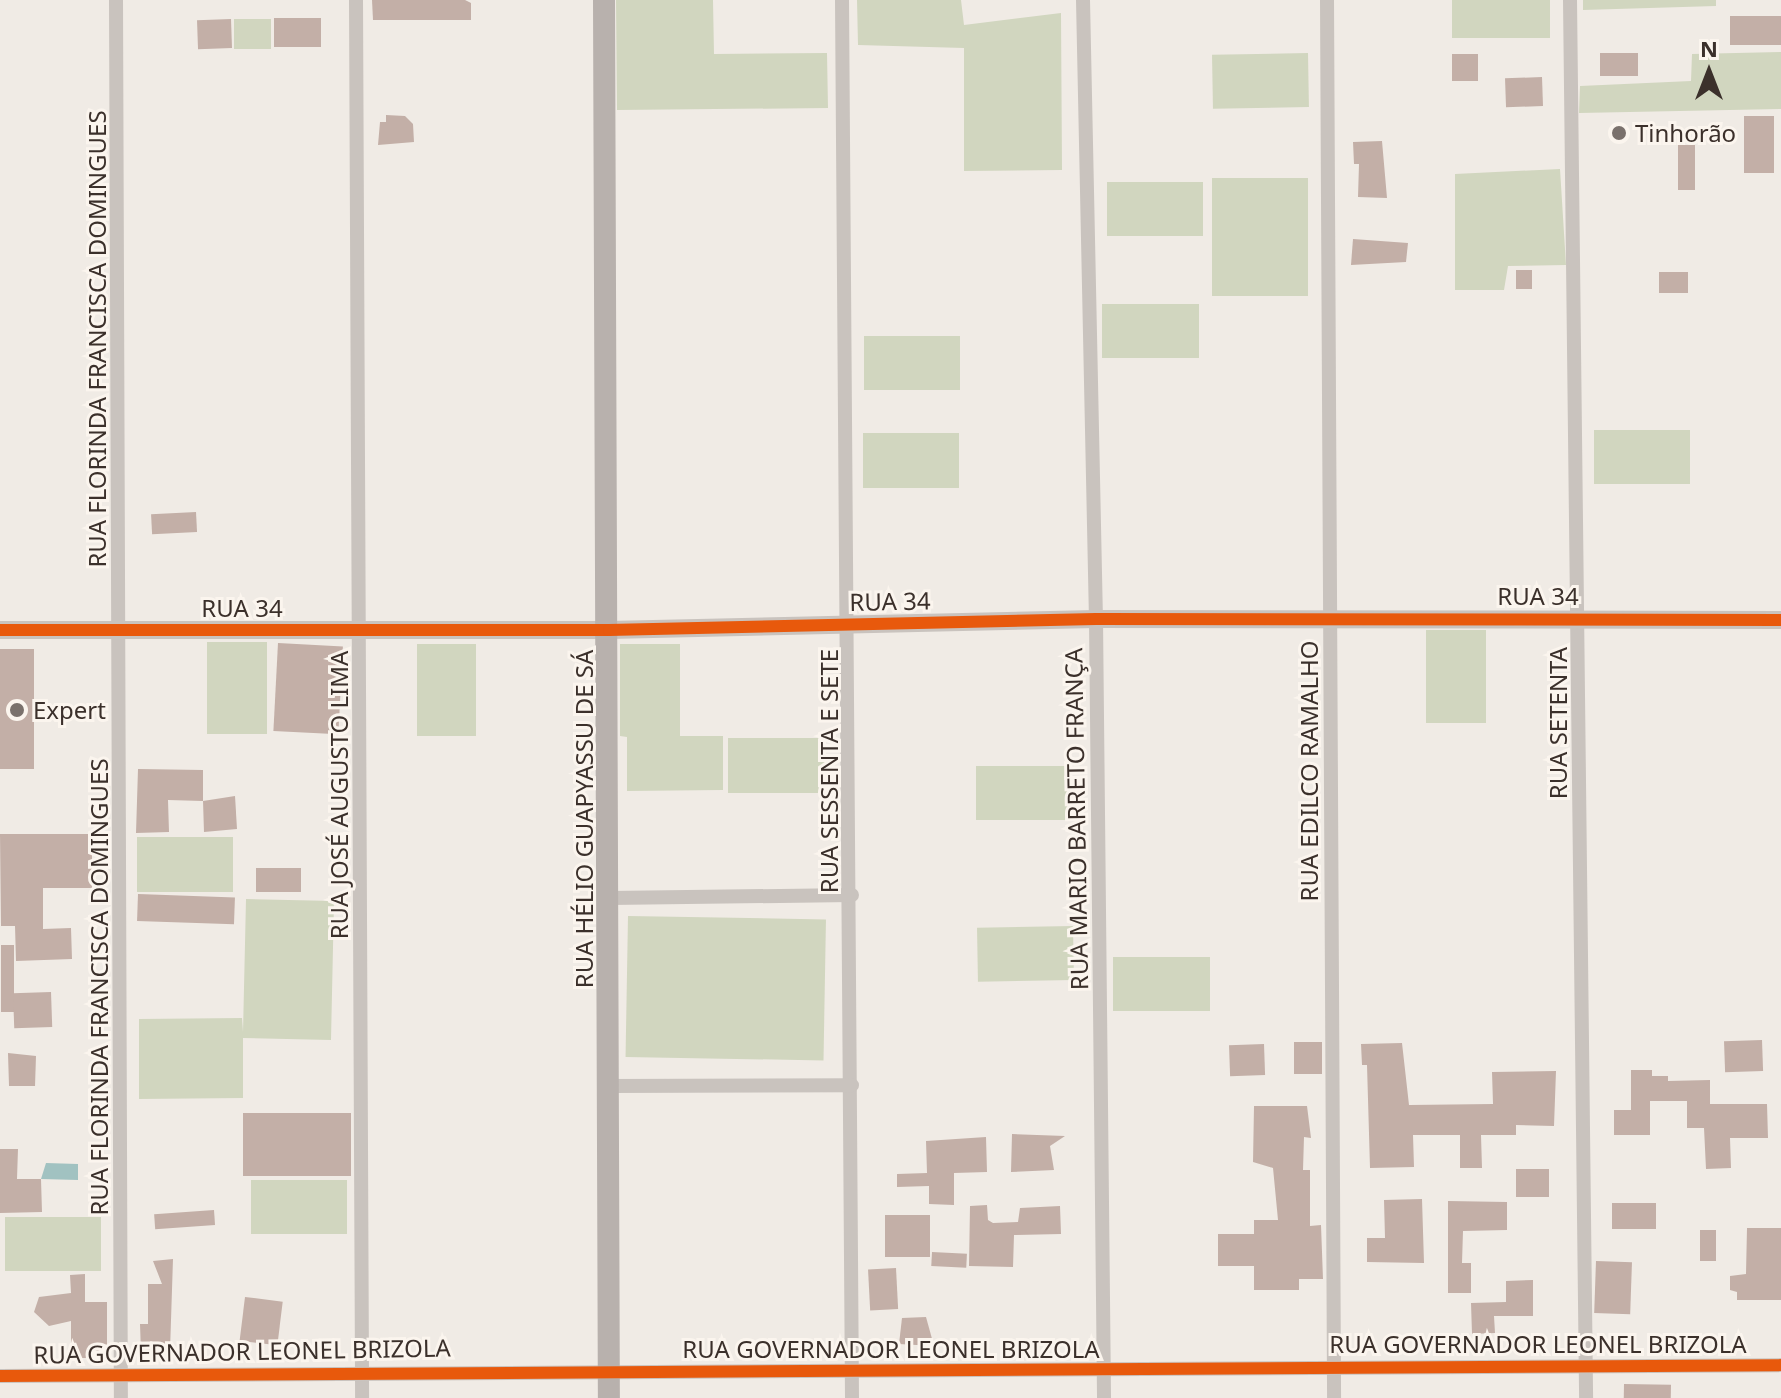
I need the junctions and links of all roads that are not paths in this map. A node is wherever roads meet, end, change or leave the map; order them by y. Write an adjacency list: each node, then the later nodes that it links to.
1 (116, 0): 16 (street, RUA FLORINDA FRANCISCA DOMINGUES)
2 (356, 0): 14 (street, RUA JOSÉ AUGUSTO LIMA)
3 (604, 0): 15 (main road, RUA HÉLIO GUAPYASSU DE SÁ)
4 (842, 0): 12 (street, RUA SESSENTA E SETE)
5 (1083, 0): 9 (street, RUA MARIO BARRETO FRANÇA)
6 (1327, 0): 10 (street, RUA EDILCO RAMALHO)
7 (1570, 0): 8 (street, RUA SETENTA)
8 (1579, 617): 10 (street, RUA 34); 11 (street, RUA 34); 21 (street, RUA SETENTA)
9 (1096, 619): 10 (street, RUA 34); 12 (street, RUA 34); 27 (street, RUA MARIO BARRETO FRANÇA)
10 (1331, 619): 23 (street, RUA EDILCO RAMALHO)
11 (1781, 620)
12 (849, 623): 15 (street, RUA 34); 17 (street, RUA SESSENTA E SETE)
13 (0, 630): 16 (street, RUA 34)
14 (361, 630): 15 (street, RUA 34); 16 (street, RUA 34); 26 (street, RUA JOSÉ AUGUSTO LIMA)
15 (609, 630): 18 (main road, RUA HÉLIO GUAPYASSU DE SÁ)
16 (121, 631): 28 (street, RUA FLORINDA FRANCISCA DOMINGUES)
17 (852, 895): 18 (street); 19 (street, RUA SESSENTA E SETE)
18 (610, 898): 20 (main road, RUA HÉLIO GUAPYASSU DE SÁ)
19 (852, 1085): 20 (street); 24 (street, RUA SESSENTA E SETE)
20 (610, 1086): 25 (main road, RUA HÉLIO GUAPYASSU DE SÁ)
21 (1585, 1363): 22 (street, RUA GOVERNADOR LEONEL BRIZOLA); 23 (street, RUA GOVERNADOR LEONEL BRIZOLA); 36 (street, RUA SETENTA)
22 (1781, 1365)
23 (1334, 1367): 27 (street, RUA GOVERNADOR LEONEL BRIZOLA); 35 (street, RUA EDILCO RAMALHO)
24 (852, 1369): 25 (street, RUA GOVERNADOR LEONEL BRIZOLA); 27 (street, RUA GOVERNADOR LEONEL BRIZOLA); 33 (street, RUA SESSENTA E SETE)
25 (608, 1370): 26 (street, RUA GOVERNADOR LEONEL BRIZOLA); 32 (main road, RUA HÉLIO GUAPYASSU DE SÁ)
26 (361, 1371): 28 (street, RUA GOVERNADOR LEONEL BRIZOLA); 31 (street, RUA JOSÉ AUGUSTO LIMA)
27 (1104, 1371): 34 (street, RUA MARIO BARRETO FRANÇA)
28 (121, 1375): 29 (street, RUA GOVERNADOR LEONEL BRIZOLA); 30 (street, RUA FLORINDA FRANCISCA DOMINGUES)
29 (0, 1376)
30 (121, 1398)
31 (362, 1398)
32 (609, 1398)
33 (852, 1398)
34 (1104, 1398)
35 (1334, 1398)
36 (1586, 1398)

